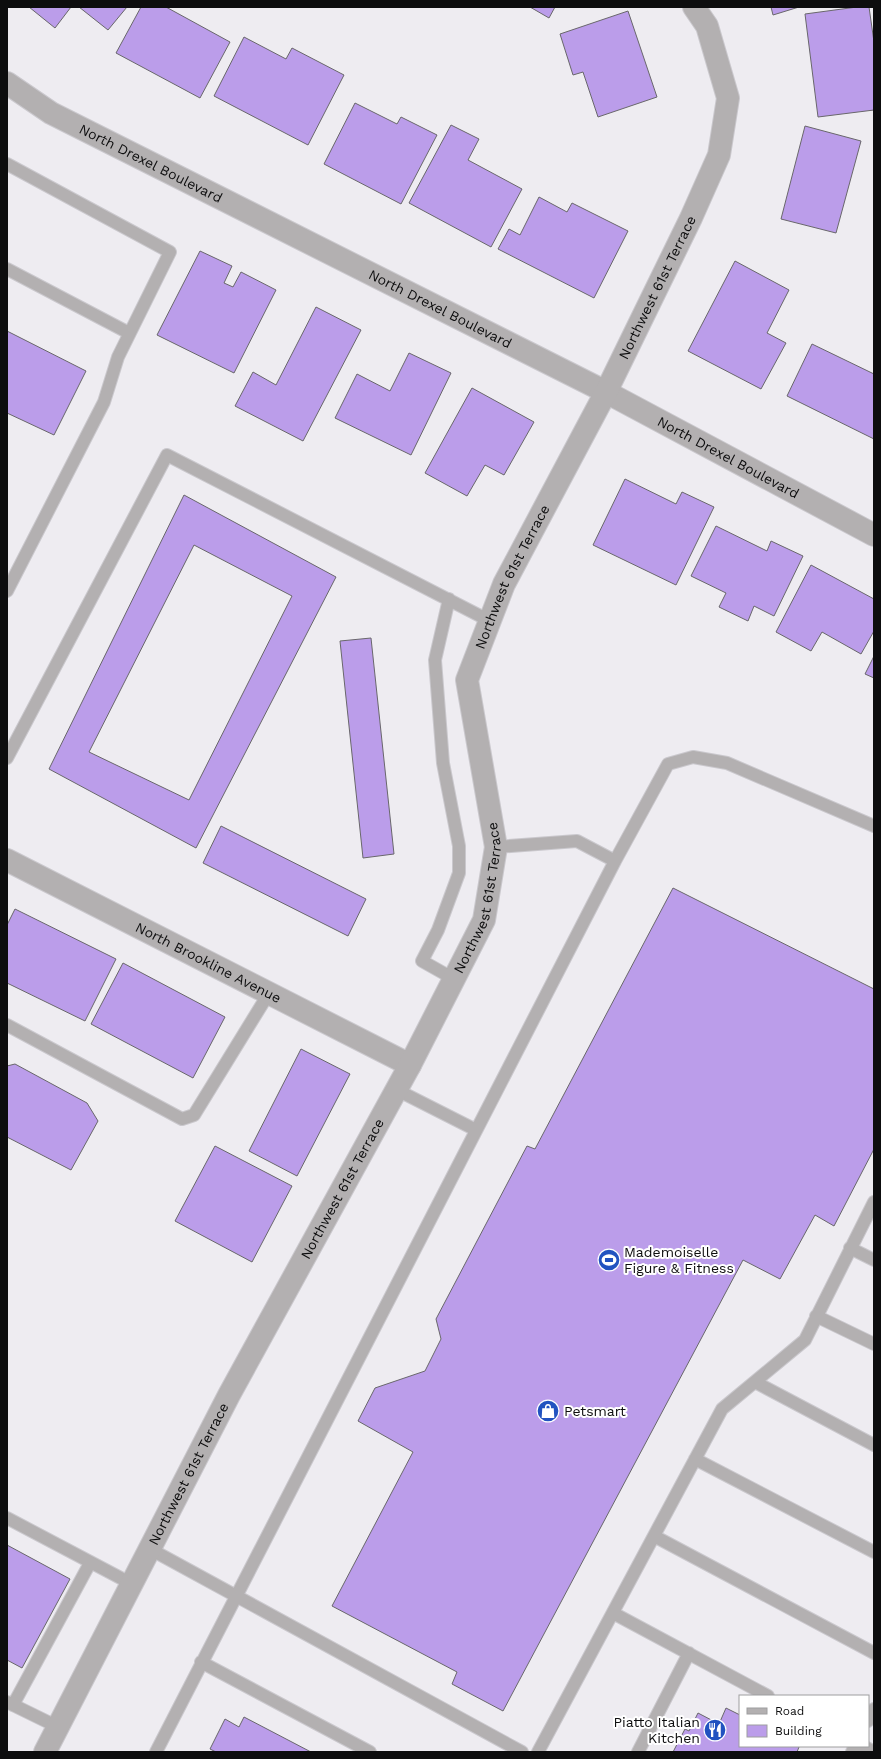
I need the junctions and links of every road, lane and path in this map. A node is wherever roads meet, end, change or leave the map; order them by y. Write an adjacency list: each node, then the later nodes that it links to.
1 (694, 7): 6 (street, Northwest 61st Terrace)
2 (7, 84): 6 (street, North Drexel Boulevard)
3 (7, 164): 5 (lane)
4 (7, 269): 5 (lane)
5 (129, 333): 8 (lane)
6 (606, 392): 7 (street, North Drexel Boulevard); 10 (street, Northwest 61st Terrace)
7 (874, 535)
8 (7, 591)
9 (449, 599): 10 (lane); 11 (lane); 16 (lane)
10 (490, 621): 13 (street, Northwest 61st Terrace)
11 (7, 758)
12 (874, 826): 15 (lane)
13 (496, 847): 15 (lane); 16 (street, Northwest 61st Terrace)
14 (7, 860): 17 (street, North Brookline Avenue)
15 (614, 862): 21 (lane)
16 (454, 979): 19 (street, Northwest 61st Terrace)
17 (269, 993): 18 (lane); 19 (street, North Brookline Avenue)
18 (7, 1025)
19 (410, 1066): 20 (street, Northwest 61st Terrace)
20 (397, 1090): 21 (lane); 32 (street, Northwest 61st Terrace)
21 (476, 1130): 36 (lane)
22 (874, 1202): 23 (lane)
23 (850, 1248): 24 (lane); 25 (lane)
24 (874, 1260)
25 (816, 1316): 26 (lane); 27 (lane)
26 (874, 1344)
27 (755, 1382): 28 (lane); 29 (lane)
28 (874, 1445)
29 (696, 1459): 31 (lane); 33 (lane)
30 (7, 1518): 34 (lane)
31 (654, 1536): 37 (lane); 39 (lane)
32 (150, 1549): 35 (street, Northwest 61st Terrace); 36 (lane)
33 (874, 1552)
34 (90, 1562): 35 (lane); 42 (lane)
35 (132, 1584): 45 (street, Northwest 61st Terrace)
36 (235, 1596): 40 (lane); 50 (lane)
37 (613, 1613): 38 (lane); 51 (lane)
38 (689, 1653): 41 (lane); 52 (lane)
39 (874, 1653)
40 (201, 1662): 48 (lane); 49 (lane)
41 (766, 1695)
42 (10, 1704): 45 (lane)
43 (874, 1709): 44 (lane)
44 (869, 1719)
45 (58, 1727): 47 (street, Northwest 61st Terrace)
46 (865, 1747): 53 (lane)
47 (45, 1752)
48 (156, 1752)
49 (370, 1752)
50 (522, 1752)
51 (538, 1752)
52 (638, 1752)
53 (874, 1752)

